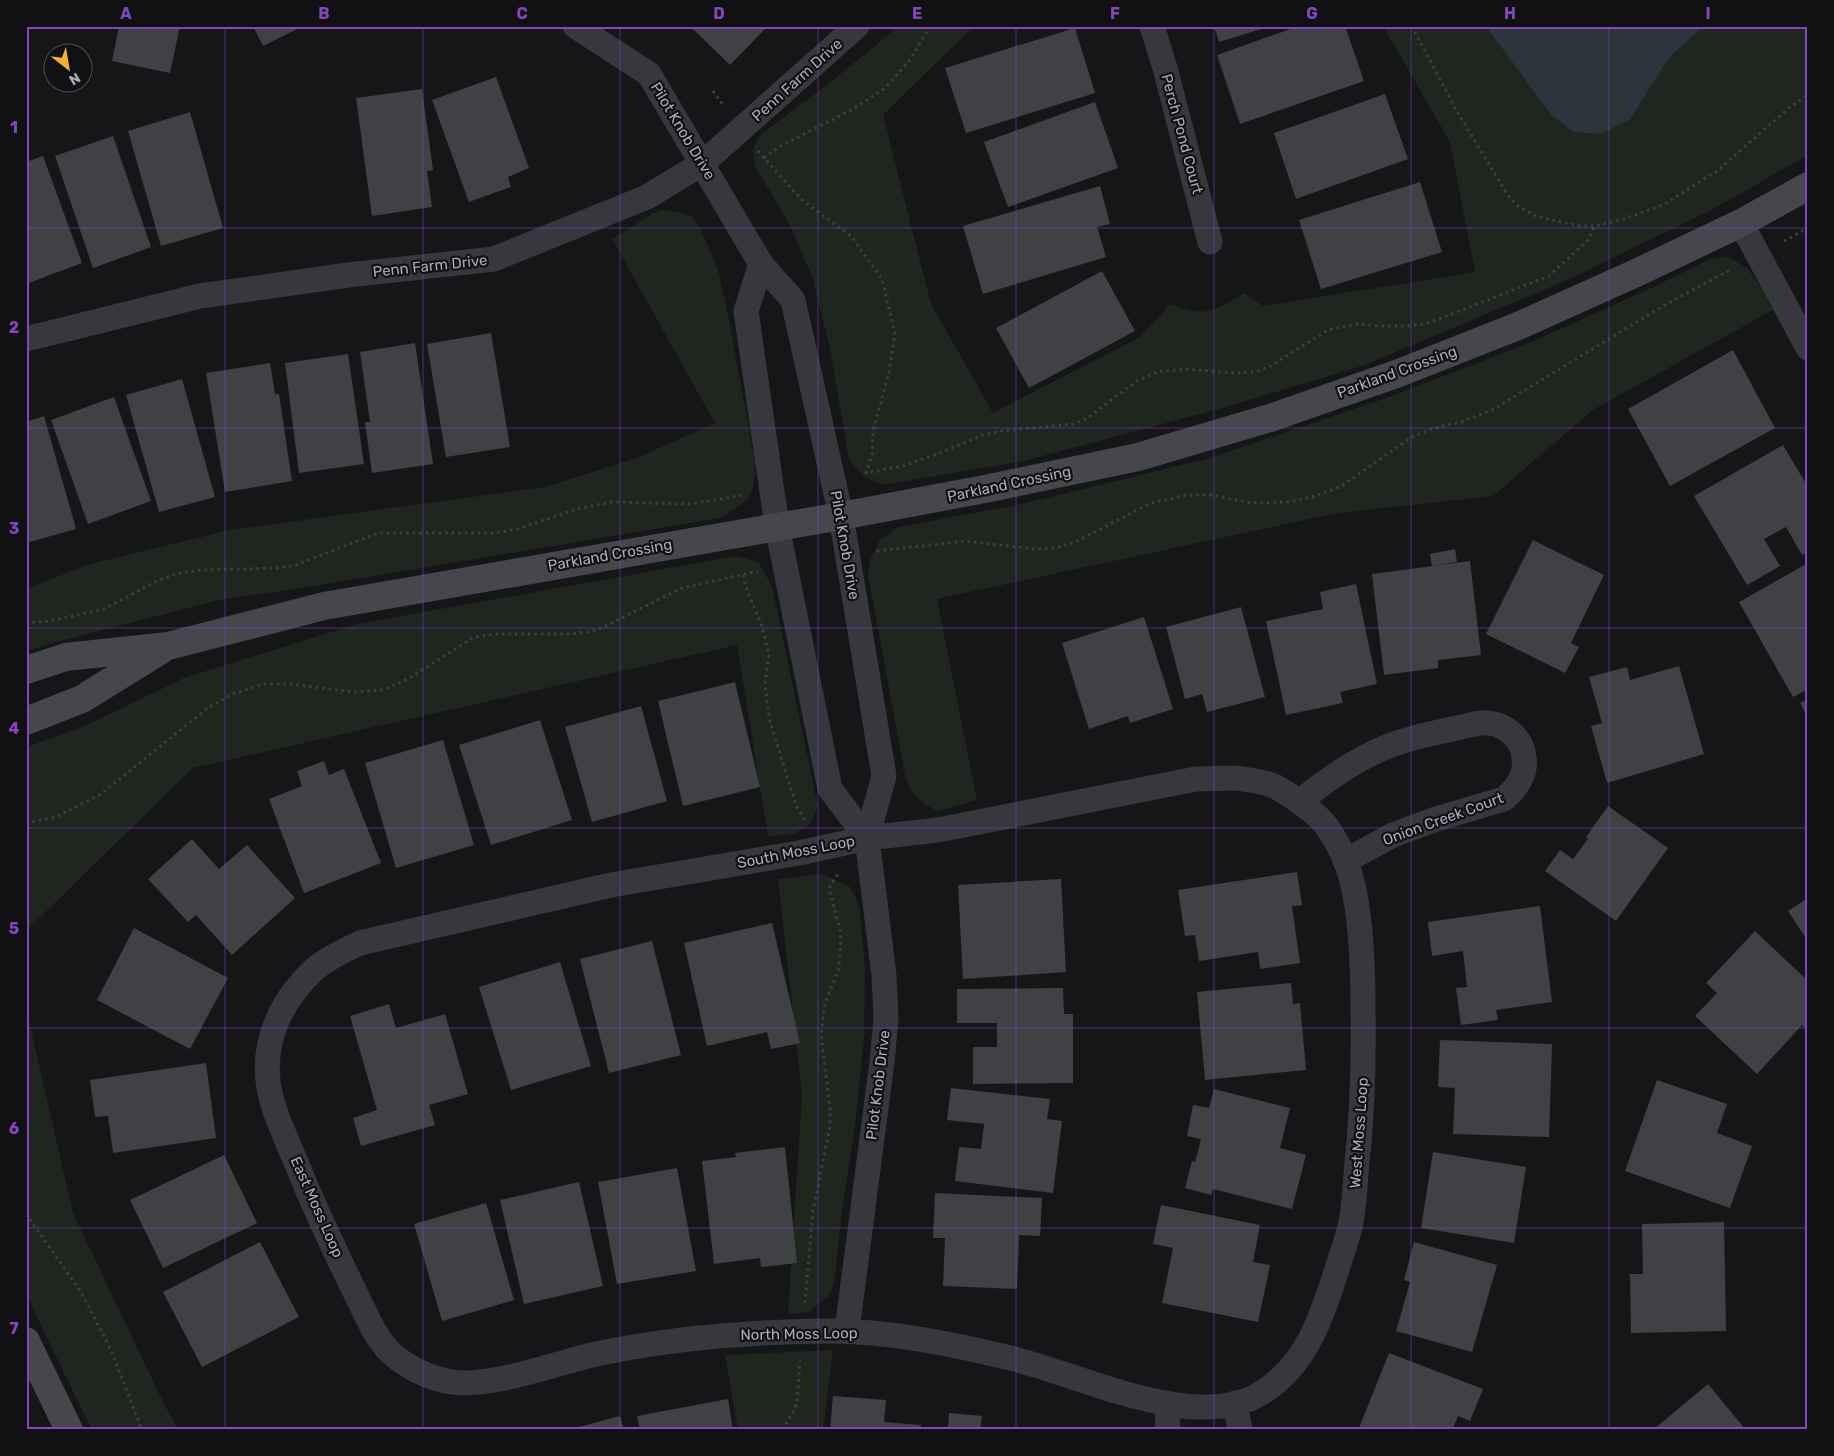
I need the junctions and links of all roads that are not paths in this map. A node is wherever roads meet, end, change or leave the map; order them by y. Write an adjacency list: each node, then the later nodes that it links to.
1 (576, 26): 4 (street, Pilot Knob Drive)
2 (857, 26): 4 (street, Penn Farm Drive)
3 (1152, 26): 7 (street, Perch Pond Court)
4 (703, 163): 8 (street, Pilot Knob Drive); 9 (street, Penn Farm Drive)
5 (1806, 191): 6 (street, Parkland Crossing)
6 (1741, 223): 10 (street); 11 (street, Parkland Crossing)
7 (1210, 242)
8 (761, 264): 11 (street, Pilot Knob Drive); 12 (street, Pilot Knob Drive)
9 (26, 339)
10 (1808, 348)
11 (841, 516): 12 (street, Parkland Crossing); 18 (street, Pilot Knob Drive)
12 (777, 526): 13 (street, Parkland Crossing); 18 (street, Pilot Knob Drive)
13 (168, 646): 14 (street, Parkland Crossing); 15 (street, Parkland Crossing)
14 (26, 670)
15 (26, 721)
16 (1299, 802): 17 (street, South Moss Loop); 18 (street, South Moss Loop); 19 (street, Onion Creek Court)
17 (1326, 824): 19 (street, West Moss Loop)
18 (867, 838): 20 (street, South Moss Loop); 21 (street, Pilot Knob Drive)
19 (1345, 861): 25 (street, West Moss Loop)
20 (281, 1010): 23 (street, East Moss Loop)
21 (847, 1330): 23 (street, North Moss Loop); 24 (street, North Moss Loop)
22 (26, 1342): 27 (street)
23 (429, 1376)
24 (1167, 1403): 26 (street, North Moss Loop); 28 (street)
25 (1235, 1403): 26 (street, West Moss Loop); 29 (street)
26 (1199, 1408)
27 (68, 1430)
28 (1168, 1430)
29 (1240, 1430)

